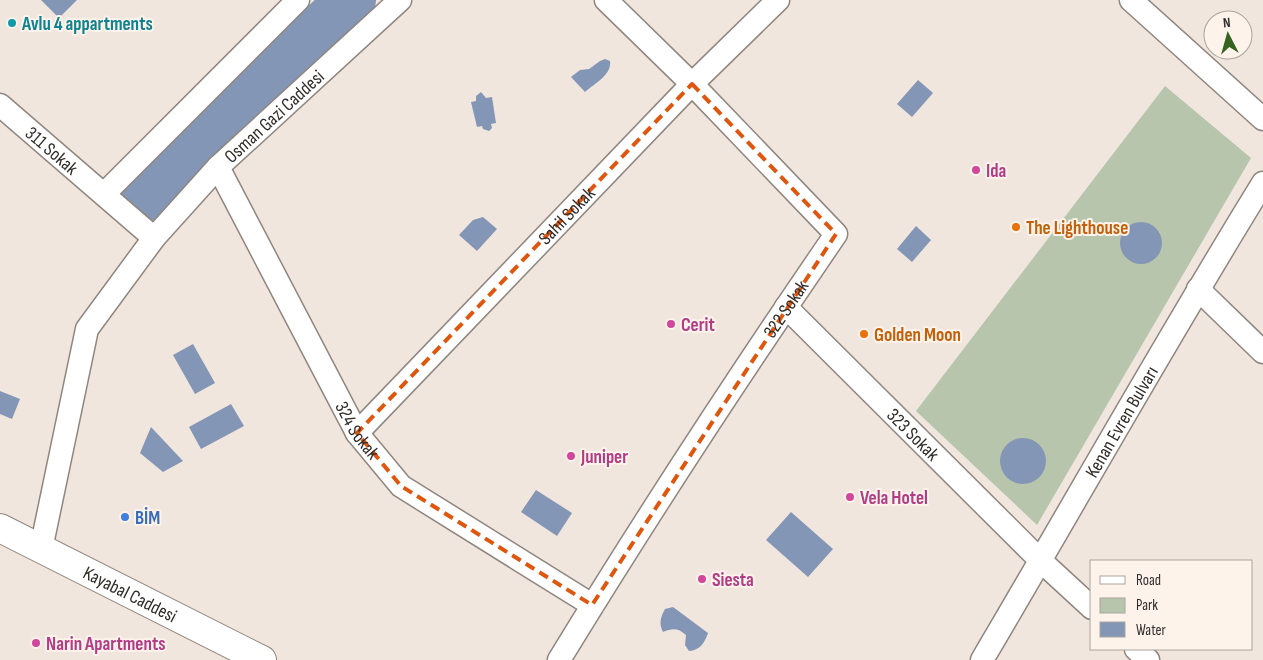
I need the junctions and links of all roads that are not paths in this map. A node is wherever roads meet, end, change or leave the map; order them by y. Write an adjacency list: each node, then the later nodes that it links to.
1 (400, 0): 9 (street, Osman Gazi Caddesi)
2 (606, 0): 6 (street, 322 Sokak)
3 (778, 0): 6 (street, Sahil Sokak)
4 (1131, 0): 8 (street)
5 (288, 3): 11 (street)
6 (692, 84): 14 (street, 322 Sokak); 16 (street, Sahil Sokak)
7 (0, 105): 11 (street, 311 Sokak)
8 (1263, 119)
9 (218, 167): 12 (street, Osman Gazi Caddesi); 16 (street, 324 Sokak)
10 (1263, 183): 13 (street, Kenan Evren Bulvarı)
11 (104, 194): 12 (street, 311 Sokak)
12 (154, 238): 18 (street, Osman Gazi Caddesi)
13 (1198, 289): 15 (street); 19 (street, Kenan Evren Bulvarı)
14 (786, 307): 19 (street, 323 Sokak); 20 (street, 322 Sokak)
15 (1263, 352)
16 (357, 433): 20 (street, 324 Sokak)
17 (0, 528): 18 (street, Kayabal Caddesi)
18 (41, 549): 23 (street, Kayabal Caddesi)
19 (1041, 561): 21 (street, 323 Sokak); 25 (street, Kenan Evren Bulvarı)
20 (592, 605): 24 (street, 322 Sokak)
21 (1090, 606)
22 (1137, 650): 26 (street)
23 (262, 660)
24 (559, 660)
25 (982, 660)
26 (1148, 660)

